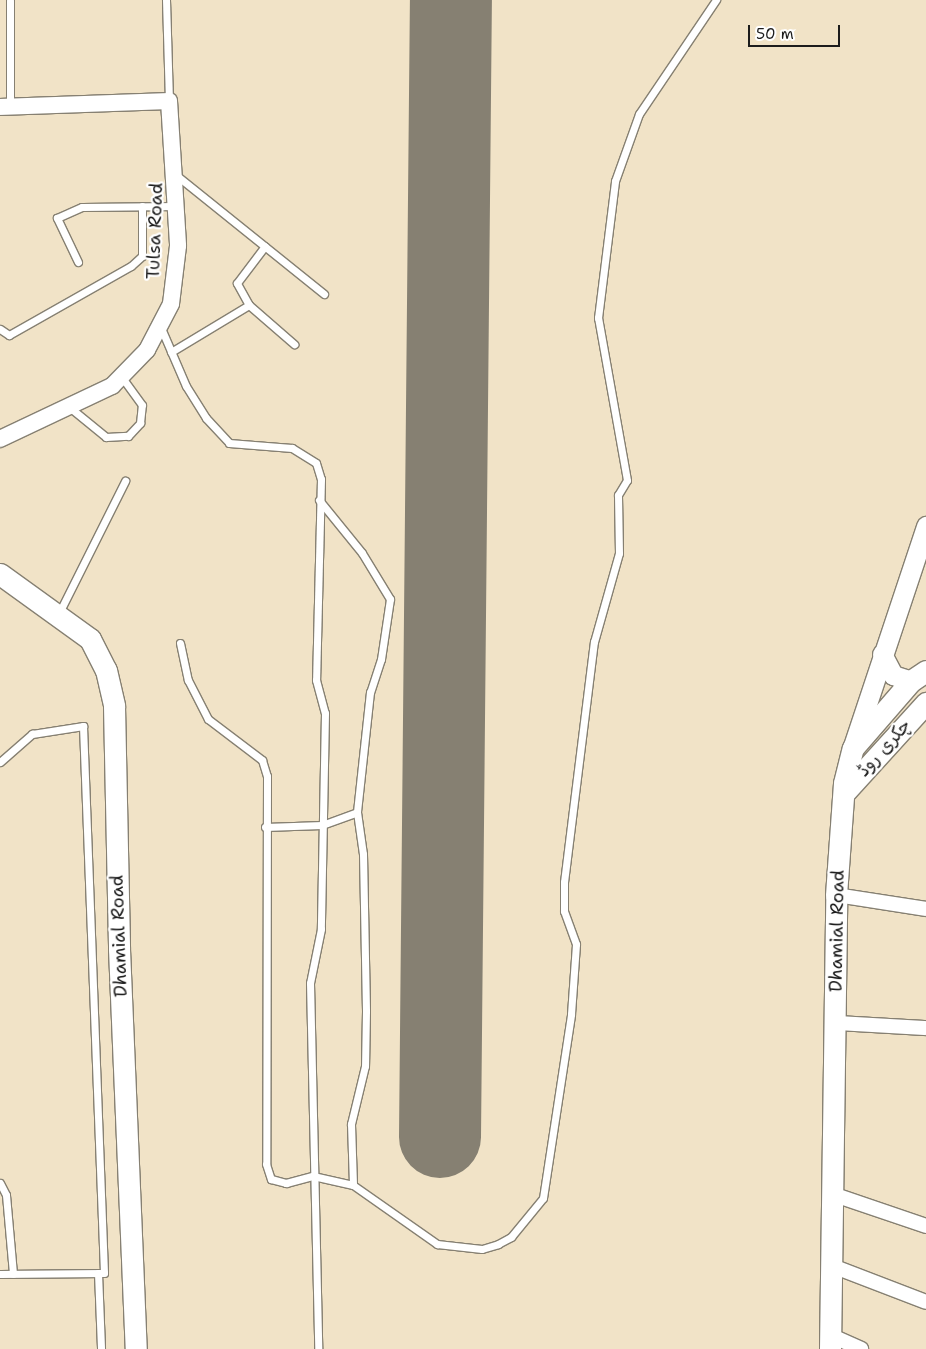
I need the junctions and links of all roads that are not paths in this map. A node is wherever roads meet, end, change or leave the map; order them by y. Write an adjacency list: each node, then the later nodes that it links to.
1 (10, 0): 5 (lane)
2 (166, 0): 4 (lane)
3 (716, 0): 41 (lane)
4 (169, 101): 5 (street); 6 (street, Tulsa Road)
5 (5, 108)
6 (176, 175): 8 (street, Tulsa Road); 9 (lane)
7 (142, 206): 8 (lane); 10 (lane); 14 (lane)
8 (177, 206): 13 (street, Tulsa Road)
9 (265, 246): 11 (lane); 12 (lane)
10 (78, 262)
11 (324, 294)
12 (249, 305): 15 (lane); 16 (lane)
13 (160, 326): 16 (lane); 17 (street, Tulsa Road)
14 (0, 329)
15 (294, 344)
16 (171, 352): 21 (lane)
17 (122, 377): 18 (street, Tulsa Road); 18 (lane)
18 (68, 406): 19 (street, Tulsa Road)
19 (0, 439)
20 (125, 481): 24 (lane)
21 (319, 500): 32 (lane); 33 (lane)
22 (926, 526): 26 (main road, Dhamial Road)
23 (0, 574): 24 (main road, Dhamial Road)
24 (58, 615): 51 (main road, Dhamial Road)
25 (180, 643): 34 (lane)
26 (882, 654): 27 (main road); 29 (main road, Dhamial Road)
27 (918, 676): 29 (main road, چکری روڈ)
28 (926, 703): 31 (main road, چکری روڈ)
29 (853, 748): 31 (main road, Dhamial Road)
30 (0, 762): 45 (lane)
31 (843, 793): 35 (main road, Dhamial Road)
32 (357, 812): 33 (lane); 41 (lane)
33 (322, 825): 34 (lane); 39 (lane)
34 (265, 827): 39 (lane)
35 (836, 895): 36 (street); 37 (main road, Dhamial Road)
36 (926, 909)
37 (836, 1023): 38 (street); 42 (main road, Dhamial Road)
38 (926, 1028)
39 (313, 1176): 41 (lane); 52 (lane)
40 (0, 1183): 47 (lane)
41 (353, 1185)
42 (835, 1196): 43 (street); 44 (main road, Dhamial Road)
43 (926, 1226)
44 (835, 1267): 48 (street); 49 (main road, Dhamial Road)
45 (98, 1273): 47 (lane); 50 (lane)
46 (0, 1274): 47 (lane)
47 (13, 1274)
48 (926, 1302)
49 (831, 1343): 53 (street)
50 (101, 1349)
51 (136, 1349)
52 (318, 1349)
53 (861, 1349)

